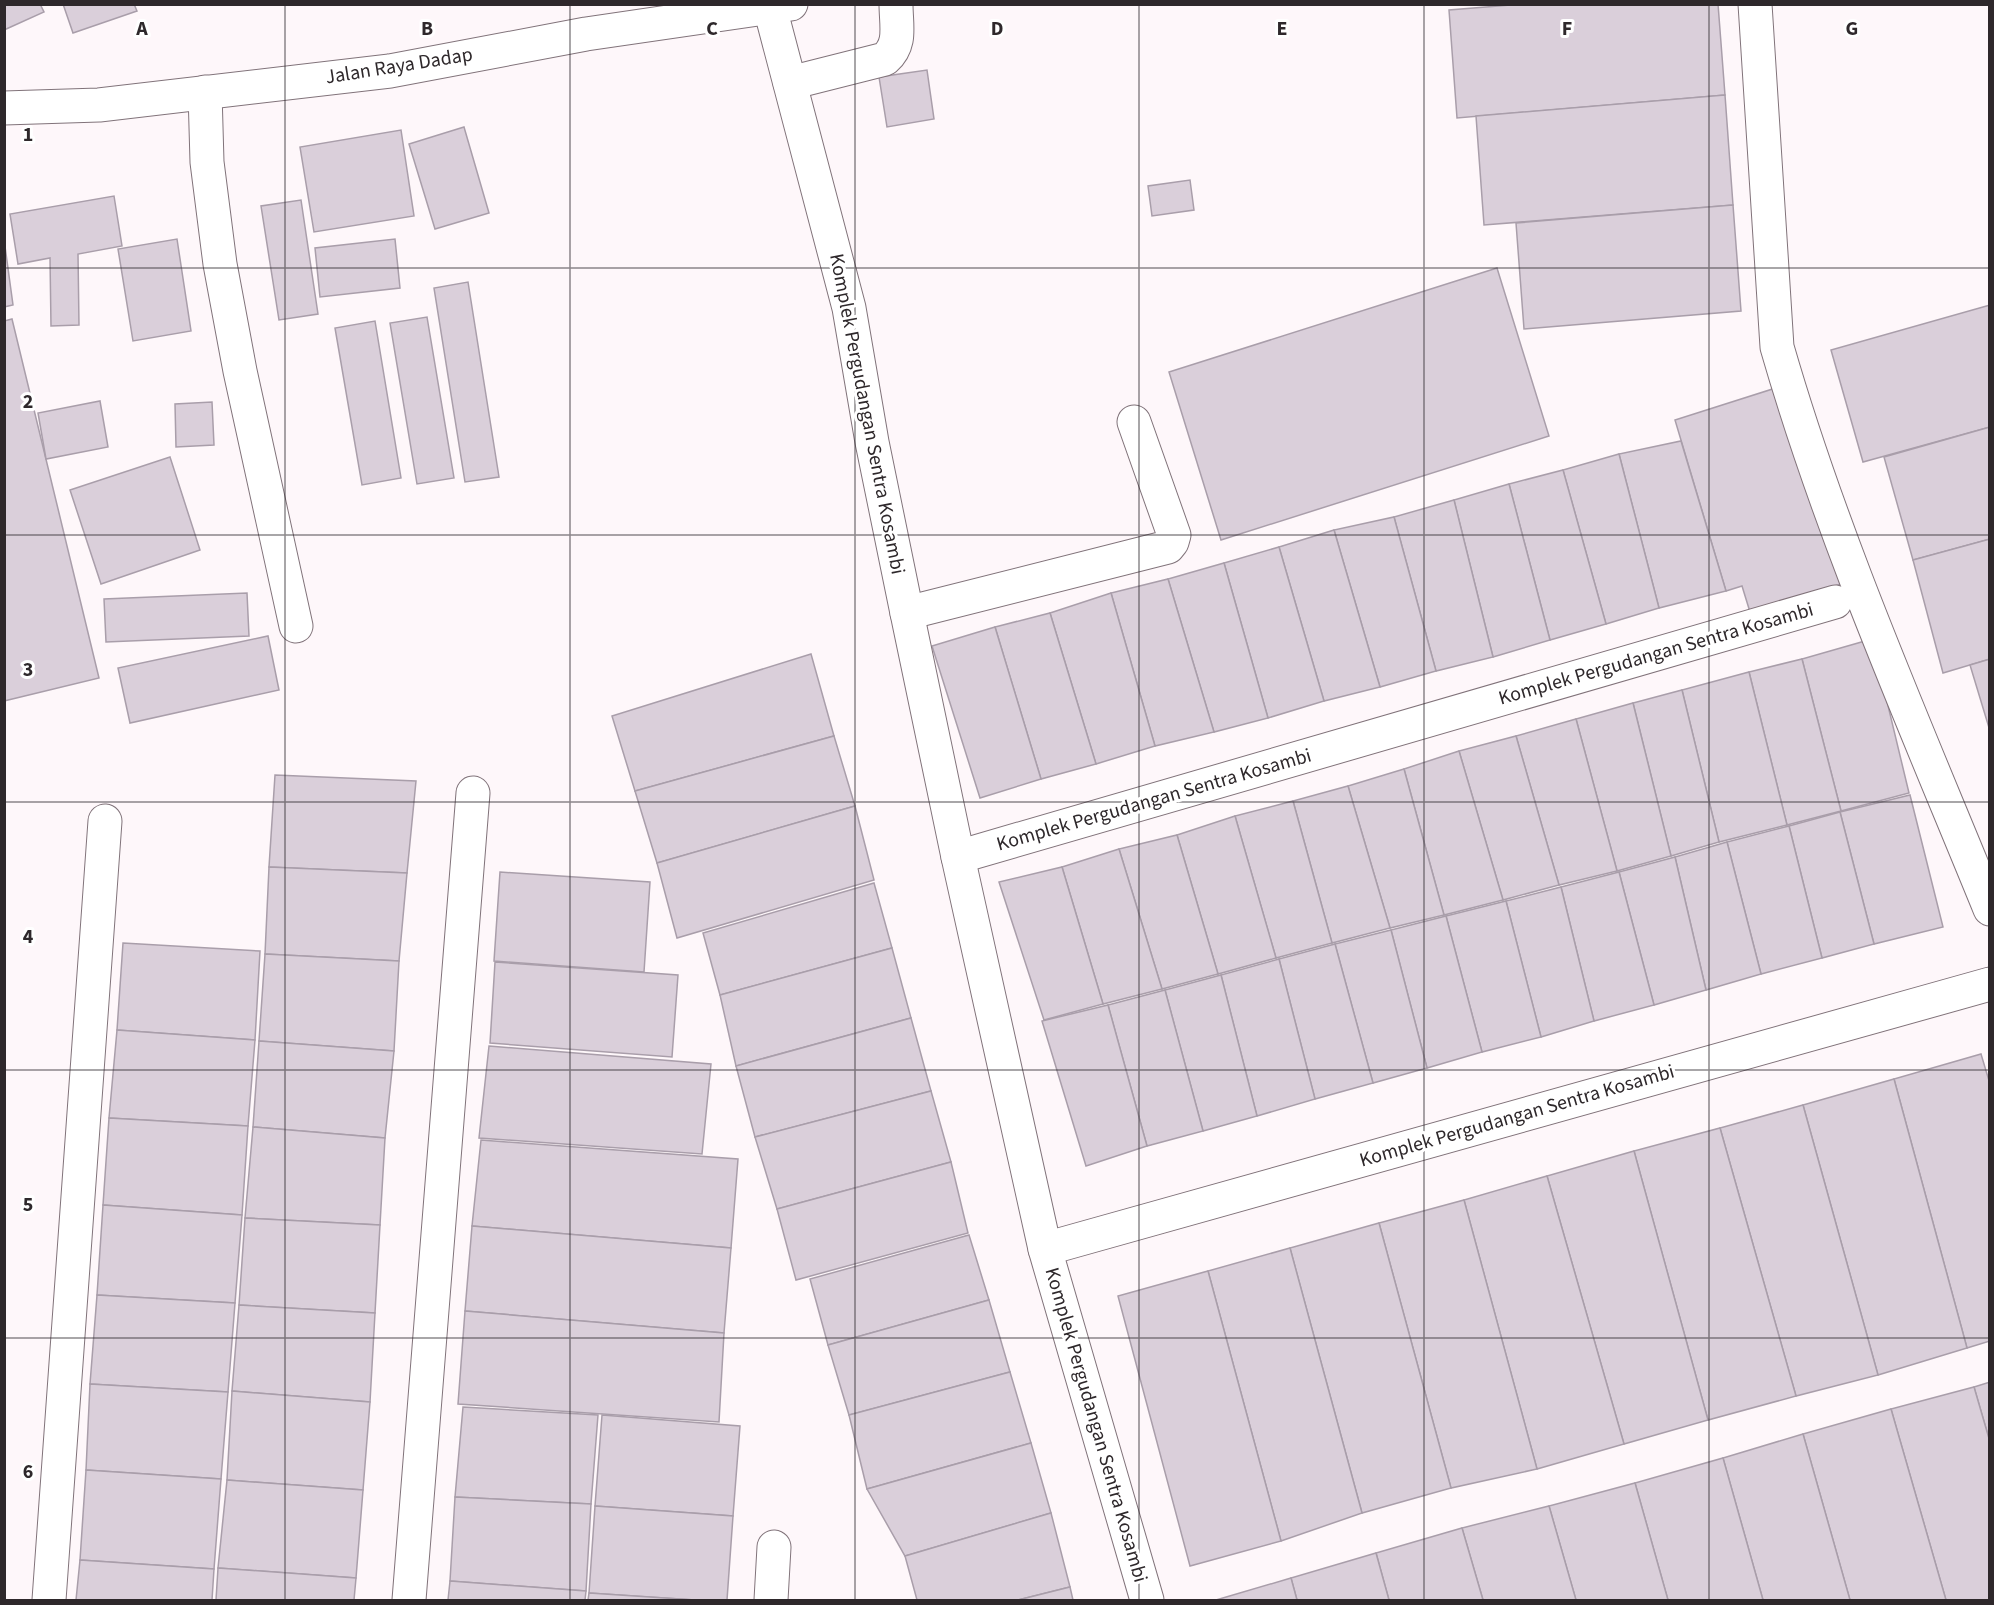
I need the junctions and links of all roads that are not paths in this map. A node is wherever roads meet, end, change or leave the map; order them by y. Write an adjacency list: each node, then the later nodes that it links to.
1 (896, 4): 4 (street)
2 (1755, 4): 14 (street)
3 (780, 6): 4 (street, Komplek Pergudangan Sentra Kosambi); 5 (street, Jalan Raya Dadap)
4 (790, 83): 9 (street, Komplek Pergudangan Sentra Kosambi)
5 (205, 92): 6 (street, Jalan Raya Dadap); 10 (street)
6 (4, 108)
7 (1134, 423): 9 (street)
8 (1835, 602): 13 (street, Komplek Pergudangan Sentra Kosambi)
9 (907, 614): 13 (street, Komplek Pergudangan Sentra Kosambi)
10 (296, 626)
11 (473, 793): 19 (street)
12 (105, 821): 18 (street)
13 (958, 857): 16 (street, Komplek Pergudangan Sentra Kosambi)
14 (1989, 909)
15 (1989, 984): 16 (street, Komplek Pergudangan Sentra Kosambi)
16 (1045, 1249): 21 (street, Komplek Pergudangan Sentra Kosambi)
17 (774, 1547): 20 (street)
18 (49, 1600)
19 (409, 1600)
20 (771, 1600)
21 (1147, 1600)

